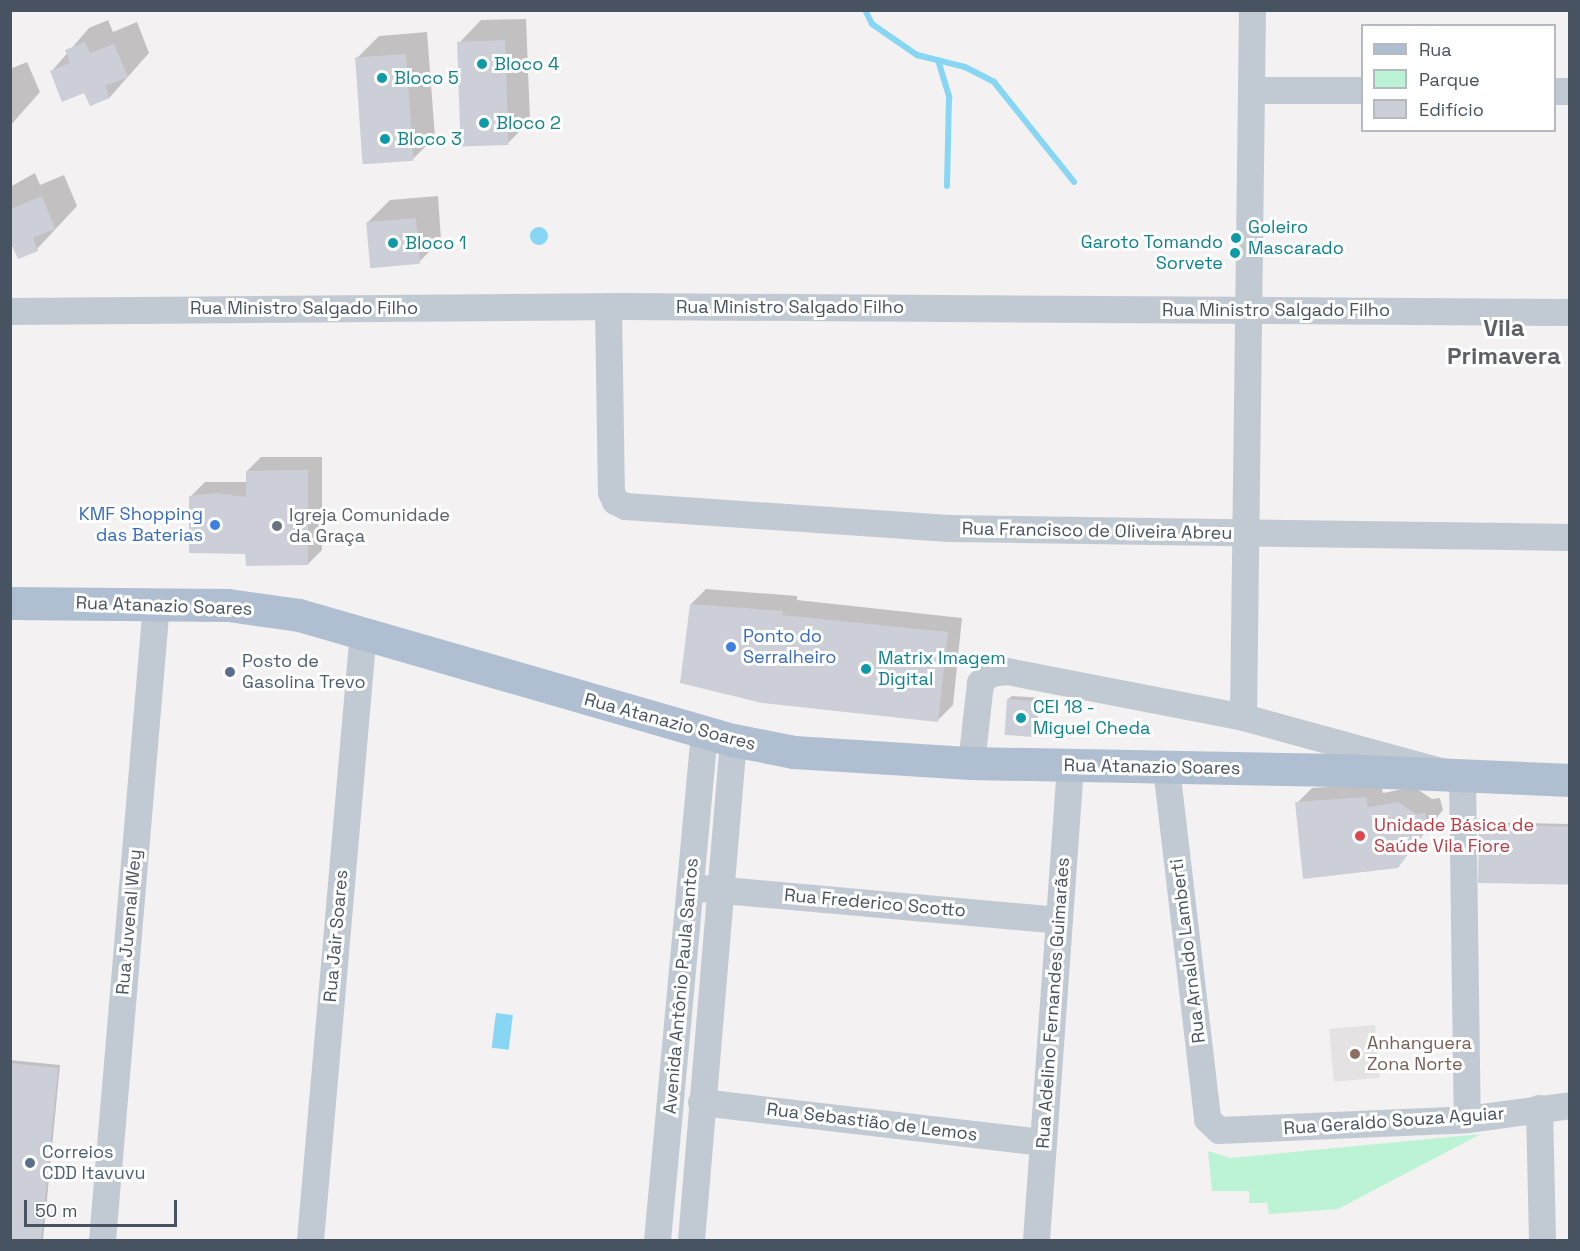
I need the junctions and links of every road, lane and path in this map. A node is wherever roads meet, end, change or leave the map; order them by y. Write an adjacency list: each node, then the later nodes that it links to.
1 (1252, 10): 2 (street)
2 (1251, 90): 3 (street); 5 (street)
3 (1361, 90)
4 (608, 306): 5 (street, Rua Ministro Salgado Filho); 6 (street, Rua Ministro Salgado Filho); 8 (street, Rua Francisco de Oliveira Abreu)
5 (1248, 309): 7 (street, Rua Ministro Salgado Filho); 8 (street)
6 (10, 310)
7 (1569, 312)
8 (1246, 535): 9 (street, Rua Francisco de Oliveira Abreu); 13 (street)
9 (1569, 537)
10 (10, 603): 11 (main road, Rua Atanazio Soares)
11 (156, 603): 12 (main road, Rua Atanazio Soares); 30 (street, Rua Juvenal Wey)
12 (363, 631): 14 (main road, Rua Atanazio Soares); 31 (street, Rua Jair Soares)
13 (1243, 717): 15 (street); 16 (street)
14 (719, 736): 16 (main road, Rua Atanazio Soares); 21 (street, Avenida Antônio Paula Santos); 22 (street, Avenida Antônio Paula Santos)
15 (1341, 757): 18 (main road, Rua Atanazio Soares); 19 (main road, Rua Atanazio Soares)
16 (971, 763): 17 (main road, Rua Atanazio Soares)
17 (1070, 766): 18 (main road, Rua Atanazio Soares); 23 (street, Rua Adelino Fernandes Guimarães)
18 (1166, 768): 28 (street, Rua Arnaldo Lamberti)
19 (1462, 777): 20 (main road, Rua Atanazio Soares); 27 (street)
20 (1569, 780)
21 (690, 888): 22 (street, Rua Frederico Scotto); 32 (street, Avenida Antônio Paula Santos)
22 (719, 889): 23 (street, Rua Frederico Scotto); 24 (street, Avenida Antônio Paula Santos)
23 (1059, 920): 29 (street, Rua Adelino Fernandes Guimarães)
24 (701, 1102): 29 (street, Rua Sebastião de Lemos); 33 (street, Avenida Antônio Paula Santos)
25 (1569, 1105): 26 (street, Rua Geraldo Souza Aguiar)
26 (1539, 1108): 27 (street, Rua Geraldo Souza Aguiar); 35 (street)
27 (1467, 1119): 28 (street, Rua Geraldo Souza Aguiar)
28 (1219, 1130)
29 (1043, 1142): 34 (street, Rua Adelino Fernandes Guimarães)
30 (102, 1240)
31 (310, 1240)
32 (657, 1240)
33 (691, 1240)
34 (1036, 1240)
35 (1542, 1240)

